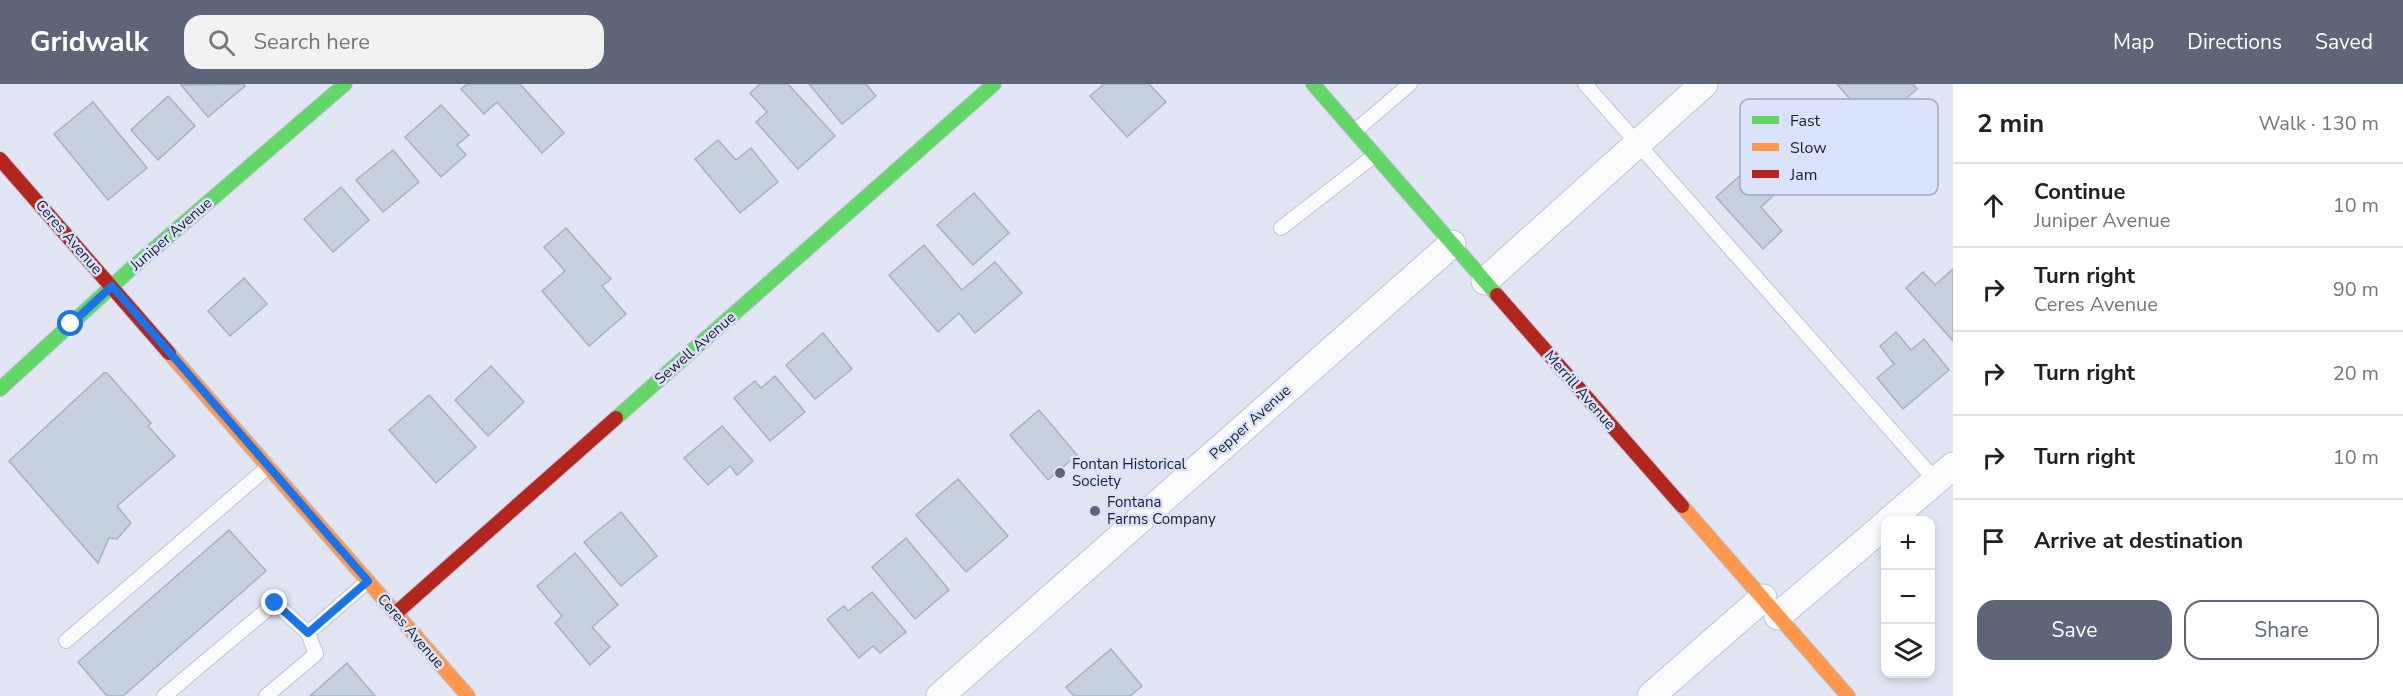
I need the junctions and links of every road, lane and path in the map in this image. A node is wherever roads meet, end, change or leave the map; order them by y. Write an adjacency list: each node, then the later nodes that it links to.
1 (345, 84): 14 (street, Juniper Avenue)
2 (994, 84): 22 (street, Sewell Avenue)
3 (1313, 84): 7 (street, Merrill Avenue)
4 (1410, 84): 7 (lane)
5 (1584, 84): 8 (lane)
6 (1704, 84): 8 (street)
7 (1354, 132): 9 (street, Merrill Avenue)
8 (1636, 143): 13 (street); 17 (lane)
9 (1375, 155): 11 (lane); 12 (street, Merrill Avenue)
10 (0, 159): 14 (street, Ceres Avenue)
11 (1281, 228)
12 (1452, 244): 13 (street, Merrill Avenue); 28 (street, Pepper Avenue)
13 (1485, 281): 21 (street, Merrill Avenue)
14 (112, 286): 15 (street, Juniper Avenue); 16 (street, Ceres Avenue)
15 (0, 389)
16 (269, 466): 20 (street, Ceres Avenue); 24 (lane)
17 (1944, 474): 18 (street)
18 (1895, 516)
19 (1881, 528): 21 (street)
20 (368, 581): 22 (street, Ceres Avenue); 23 (lane)
21 (1770, 607): 29 (street); 30 (street, Merrill Avenue)
22 (396, 613): 27 (street, Ceres Avenue)
23 (308, 633): 25 (lane); 26 (lane)
24 (66, 641)
25 (164, 696)
26 (266, 696)
27 (468, 696)
28 (940, 696)
29 (1651, 696)
30 (1848, 696)

